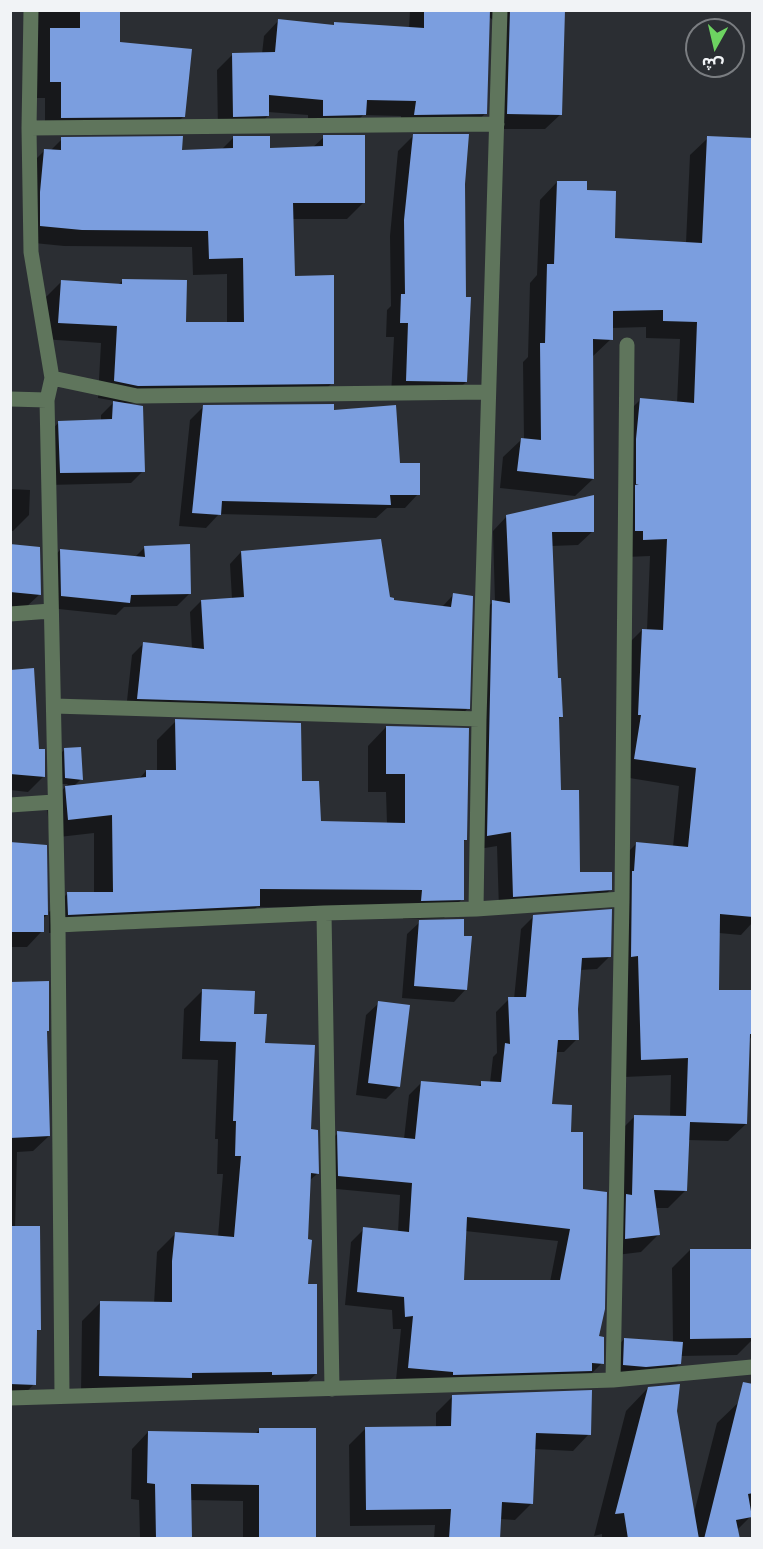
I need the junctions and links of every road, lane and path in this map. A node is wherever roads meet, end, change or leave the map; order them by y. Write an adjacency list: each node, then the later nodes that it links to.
1 (31, 10): 4 (street)
2 (500, 10): 3 (street)
3 (498, 124): 4 (street); 7 (street)
4 (29, 128): 6 (street)
5 (627, 345): 16 (street)
6 (52, 378): 7 (street); 9 (street)
7 (489, 392): 13 (street)
8 (10, 399): 9 (street)
9 (47, 400): 10 (street)
10 (51, 611): 11 (street); 12 (street)
11 (10, 614)
12 (54, 706): 13 (street); 14 (street)
13 (479, 719): 17 (street)
14 (54, 802): 15 (street); 19 (street)
15 (10, 806)
16 (622, 898): 17 (street); 21 (street)
17 (476, 909): 18 (street)
18 (324, 914): 19 (street); 22 (street)
19 (58, 925): 23 (street)
20 (753, 1367): 21 (street)
21 (613, 1380): 22 (street)
22 (332, 1389): 23 (street)
23 (62, 1396): 24 (street)
24 (10, 1398)

